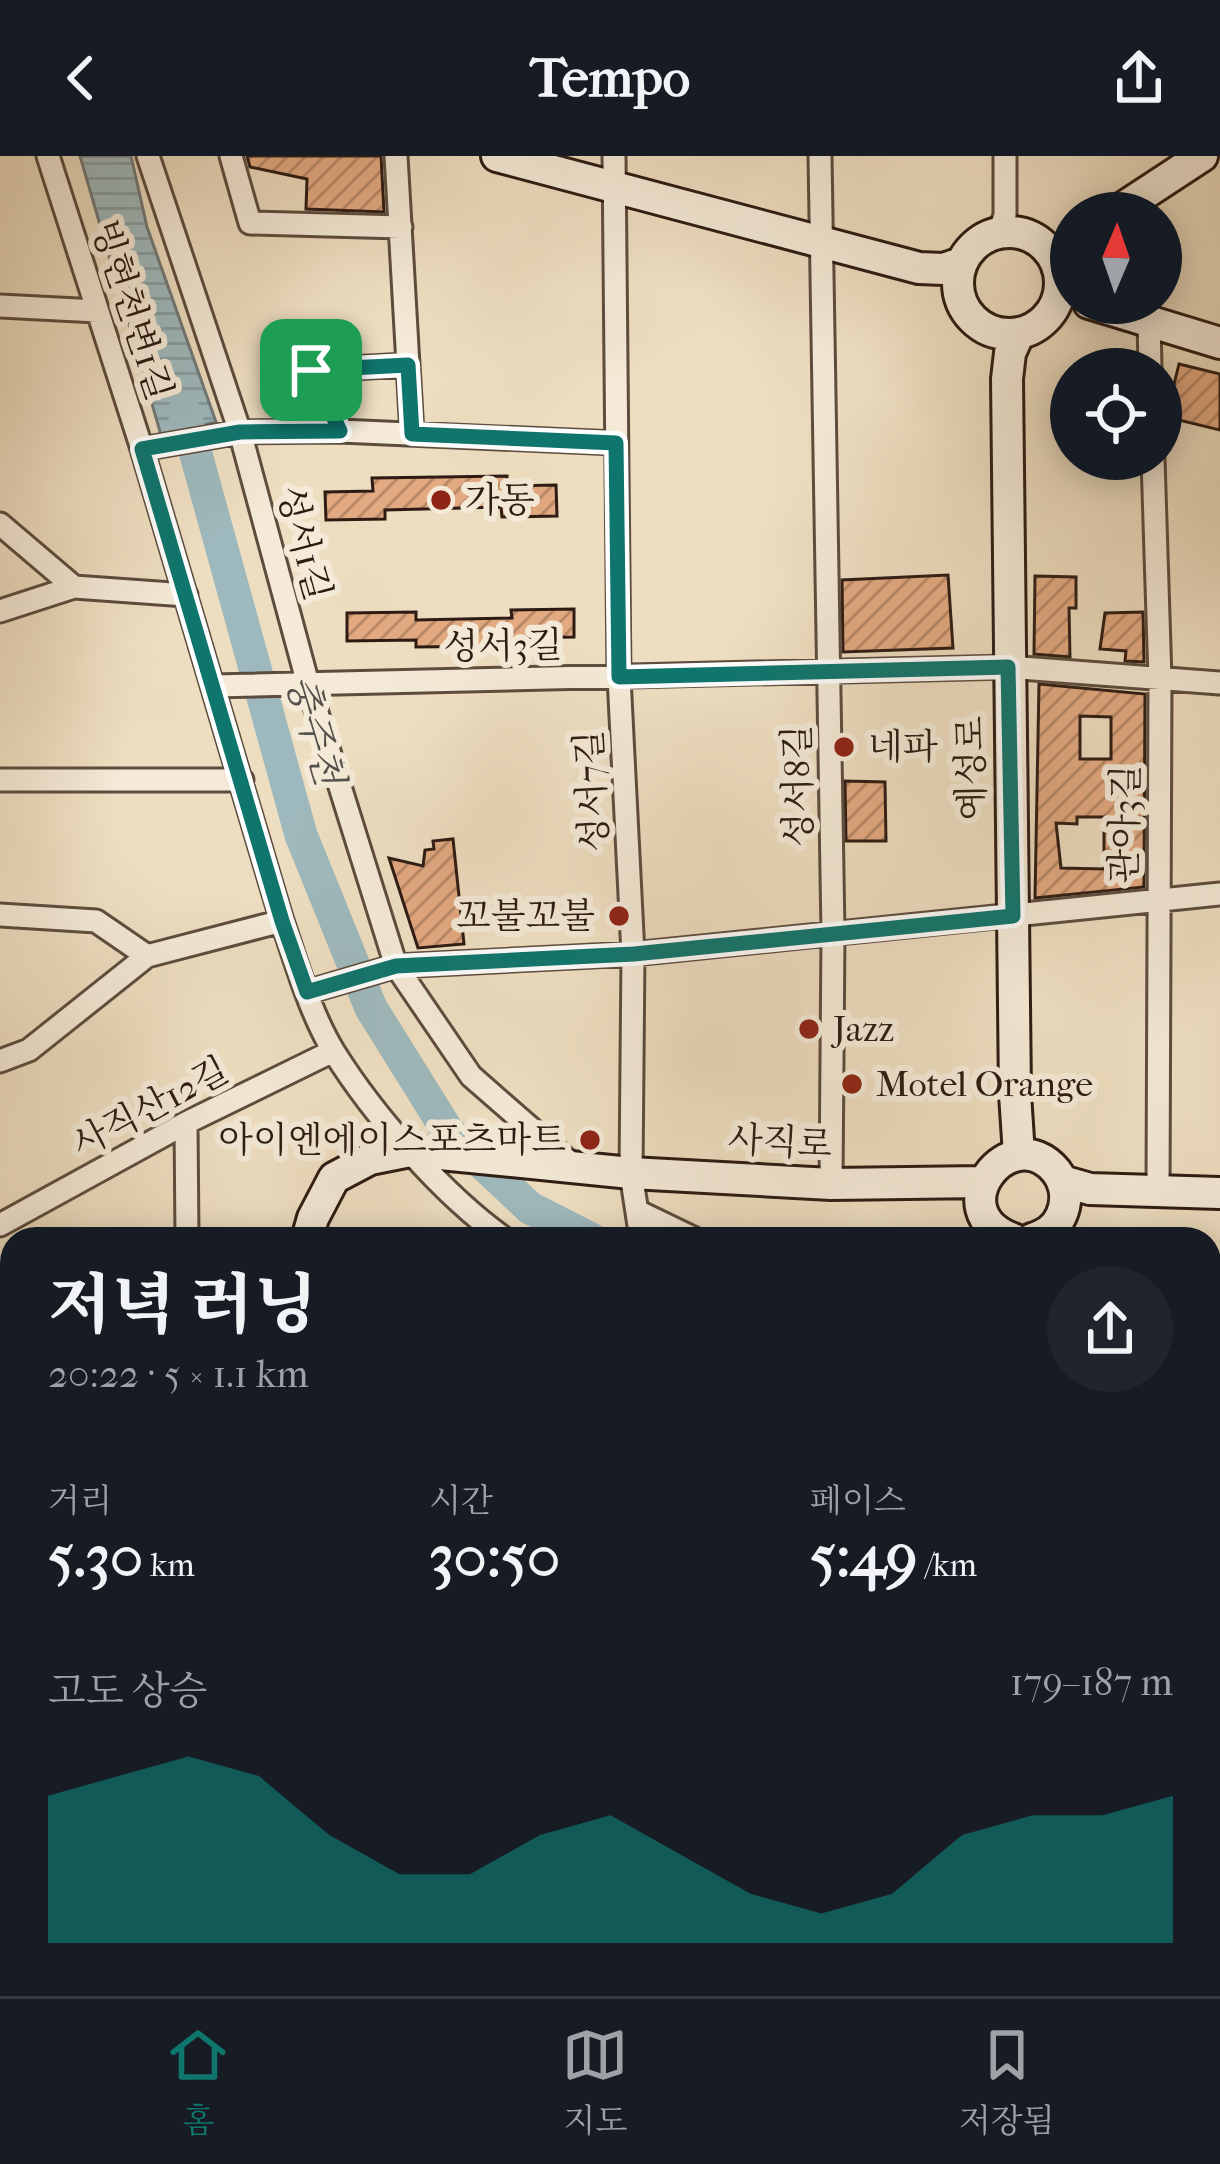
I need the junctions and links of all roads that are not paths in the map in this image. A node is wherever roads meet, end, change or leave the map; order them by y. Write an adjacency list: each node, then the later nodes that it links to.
1 (48, 156): 21 (street, 빙현천변1길)
2 (148, 156): 27 (street, 성서1길)
3 (231, 156): 12 (street)
4 (396, 156): 12 (street)
5 (497, 156): 10 (main road)
6 (614, 156): 10 (street, 성서7길)
7 (820, 156): 14 (street, 성서8길)
8 (1005, 156): 13 (street)
9 (1202, 156): 11 (main road)
10 (614, 189): 14 (main road); 29 (street, 성서7길)
11 (1146, 192)
12 (401, 227): 25 (street)
13 (1014, 231): 15 (main road); 16 (main road)
14 (821, 243): 17 (main road); 37 (street, 성서8길)
15 (961, 263): 17 (main road); 18 (main road)
16 (1050, 263)
17 (920, 268): 18 (main road)
18 (959, 296): 23 (main road)
19 (0, 306): 21 (street)
20 (1050, 306): 23 (main road)
21 (97, 311): 30 (street, 빙현천변1길)
22 (1164, 324): 24 (main road)
23 (1005, 332): 36 (main road, 예성로)
24 (1220, 343)
25 (408, 365): 26 (street); 28 (street)
26 (340, 431): 27 (street); 28 (street)
27 (240, 432): 30 (street); 41 (street, 성서1길)
28 (412, 434): 29 (street)
29 (616, 443): 38 (street, 성서7길)
30 (142, 449): 34 (street, 빙현천변1길)
31 (1154, 480): 39 (street, 관아3길)
32 (0, 524): 33 (street)
33 (74, 587): 34 (street); 35 (street)
34 (186, 595): 42 (street, 빙현천변1길)
35 (0, 611)
36 (1008, 667): 37 (street, 성서3길); 39 (street, 성서3길); 48 (main road, 예성로)
37 (829, 672): 38 (street, 성서3길); 50 (street, 성서8길)
38 (619, 677): 41 (street, 성서3길); 51 (street, 성서7길)
39 (1160, 680): 40 (street, 성서3길); 46 (street, 관아3길)
40 (1220, 683)
41 (308, 684): 42 (street, 성서3길); 53 (street, 성서1길)
42 (214, 686): 44 (street, 빙현천변1길)
43 (0, 780): 44 (street)
44 (242, 780): 49 (street, 빙현천변1길)
45 (1220, 894): 46 (street)
46 (1157, 902): 48 (street); 64 (street, 관아3길)
47 (0, 915): 52 (street)
48 (1013, 916): 50 (street); 59 (main road, 예성로)
49 (282, 921): 52 (street); 54 (street, 빙현천변1길)
50 (833, 933): 51 (street); 63 (street, 성서8길)
51 (634, 954): 53 (street); 61 (street, 성서7길)
52 (148, 956): 56 (street)
53 (396, 966): 54 (street); 60 (street, 성서1길)
54 (307, 992): 55 (street, 빙현천변1길)
55 (333, 1051): 57 (street, 사직산12길); 58 (street, 빙현천변1길)
56 (0, 1061)
57 (186, 1123): 69 (street, 사직산12길); 70 (street)
58 (410, 1151): 60 (main road, 사직로); 71 (main road); 72 (street, 빙현천변1길)
59 (1019, 1155): 62 (main road); 65 (main road)
60 (574, 1166): 61 (main road, 사직로)
61 (631, 1173): 63 (main road, 사직로); 68 (street, 성서7길)
62 (983, 1183): 63 (main road, 사직로); 75 (main road)
63 (831, 1184)
64 (1158, 1191): 65 (main road); 66 (main road)
65 (1064, 1192): 67 (main road); 76 (main road)
66 (1220, 1192)
67 (1220, 1204)
68 (639, 1212): 73 (street, 성서7길); 74 (street)
69 (0, 1225)
70 (187, 1227)
71 (311, 1227)
72 (488, 1227)
73 (640, 1227)
74 (670, 1227)
75 (991, 1227)
76 (1051, 1227)

